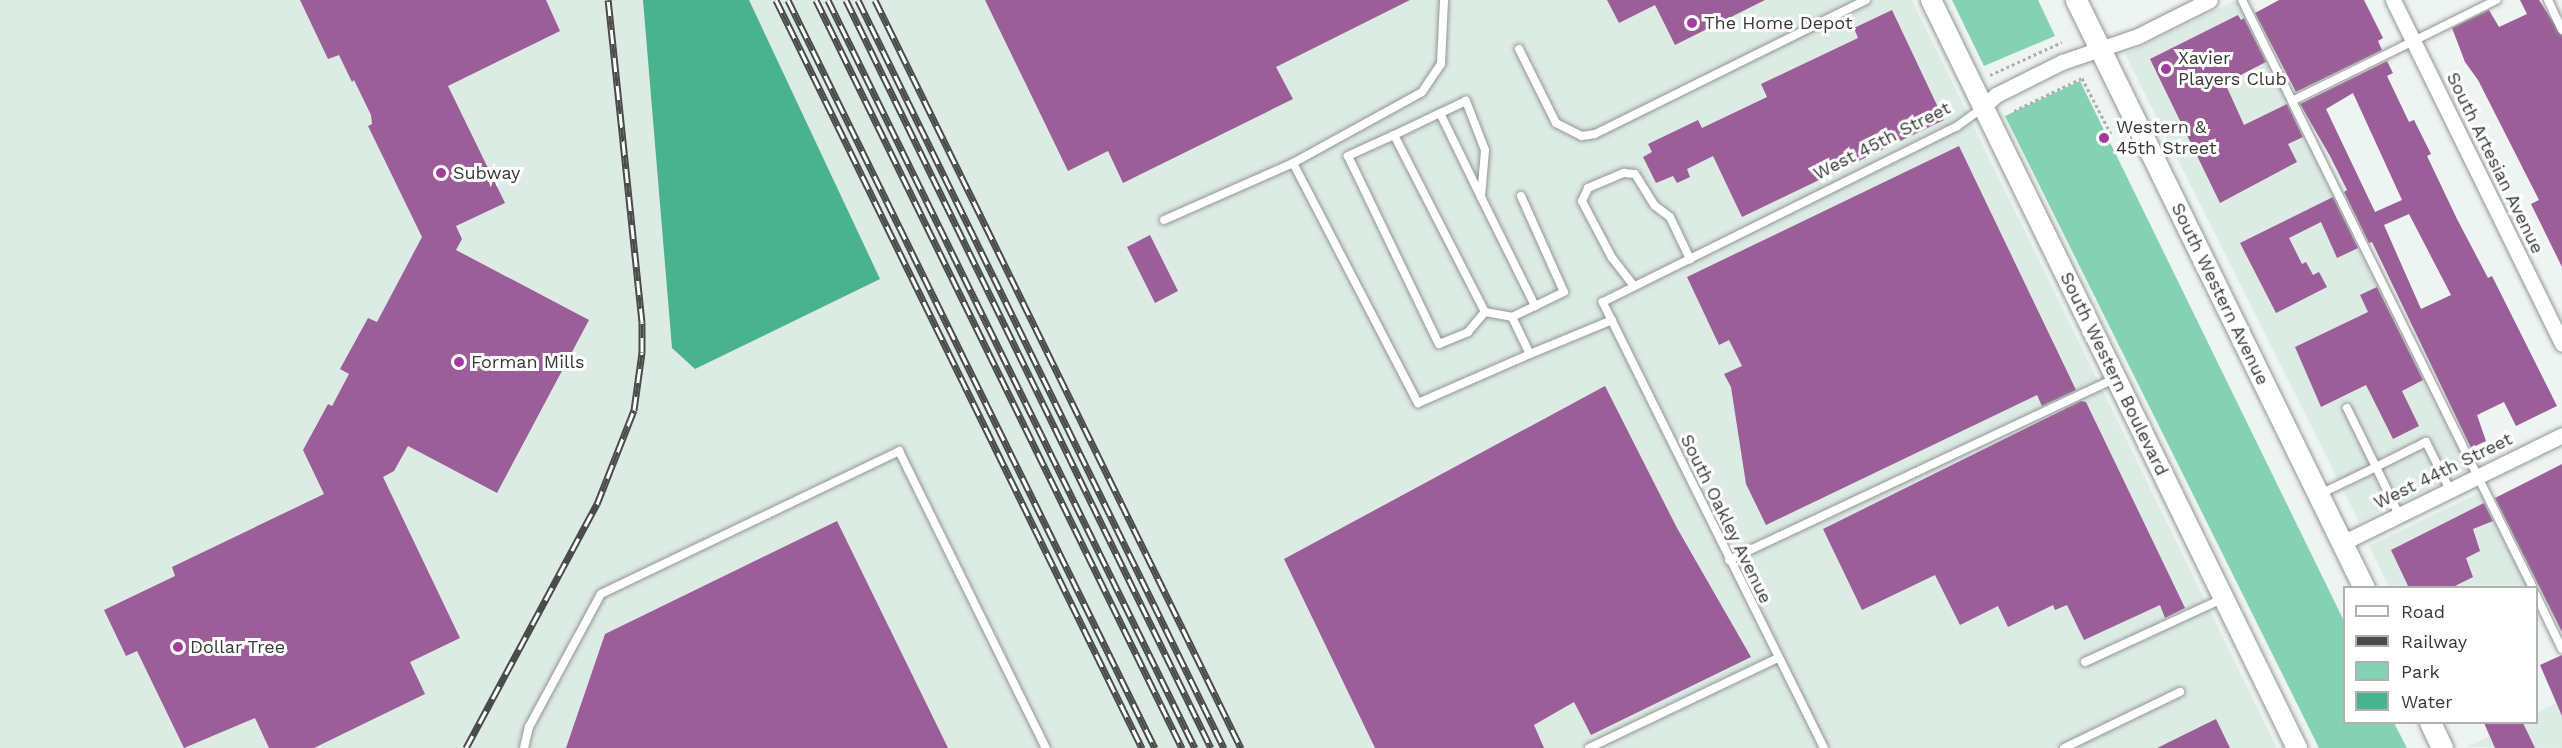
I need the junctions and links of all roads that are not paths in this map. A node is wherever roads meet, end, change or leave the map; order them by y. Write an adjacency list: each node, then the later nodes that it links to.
1 (1444, 0): 18 (lane)
2 (1866, 0): 13 (lane)
3 (1931, 0): 15 (street, South Western Boulevard)
4 (2076, 0): 12 (main road, South Western Avenue)
5 (2210, 0): 12 (street, West 45th Street)
6 (2242, 0): 14 (lane)
7 (2392, 0): 11 (street, South Artesian Avenue)
8 (2496, 0): 11 (lane)
9 (2548, 0): 10 (lane)
10 (2562, 30)
11 (2413, 41): 14 (lane); 29 (street, South Artesian Avenue)
12 (2098, 46): 15 (street, West 45th Street); 37 (main road, South Western Avenue)
13 (1519, 49)
14 (2292, 101): 35 (lane)
15 (1983, 107): 22 (lane, West 45th Street); 31 (street, South Western Boulevard)
16 (1440, 113): 17 (lane); 20 (lane); 20 (lane)
17 (1394, 135): 26 (lane); 26 (lane)
18 (1293, 164): 21 (lane); 30 (lane)
19 (1521, 196): 25 (lane)
20 (1481, 197): 25 (lane)
21 (1164, 220)
22 (1690, 259): 23 (lane, West 45th Street); 23 (lane)
23 (1634, 286): 24 (lane, West 45th Street)
24 (1603, 302): 28 (lane, South Oakley Avenue)
25 (1535, 306): 27 (lane)
26 (1485, 312): 27 (lane)
27 (1512, 317): 30 (lane)
28 (1612, 320): 30 (lane); 40 (lane, South Oakley Avenue)
29 (2562, 344)
30 (1530, 354)
31 (2116, 378): 40 (lane); 44 (street, South Western Boulevard)
32 (2347, 408): 34 (lane)
33 (2562, 435): 35 (street, West 44th Street)
34 (2376, 467): 36 (lane); 37 (lane); 38 (lane)
35 (2478, 476): 36 (street, West 44th Street); 42 (lane)
36 (2450, 490): 38 (street, West 44th Street)
37 (2318, 495): 39 (main road, South Western Avenue)
38 (2399, 515): 39 (street, West 44th Street)
39 (2342, 543): 41 (main road, South Western Avenue)
40 (1730, 560): 46 (lane, South Oakley Avenue)
41 (2363, 586)
42 (2532, 586)
43 (2538, 598): 45 (lane)
44 (2224, 599): 47 (lane); 55 (street, South Western Boulevard)
45 (2562, 649)
46 (1778, 658): 52 (lane); 53 (lane, South Oakley Avenue)
47 (2085, 662)
48 (2180, 692): 54 (lane)
49 (2430, 724): 56 (main road)
50 (524, 748): 51 (lane)
51 (1046, 748)
52 (1588, 748)
53 (1824, 748)
54 (2064, 748)
55 (2297, 748)
56 (2442, 748)

